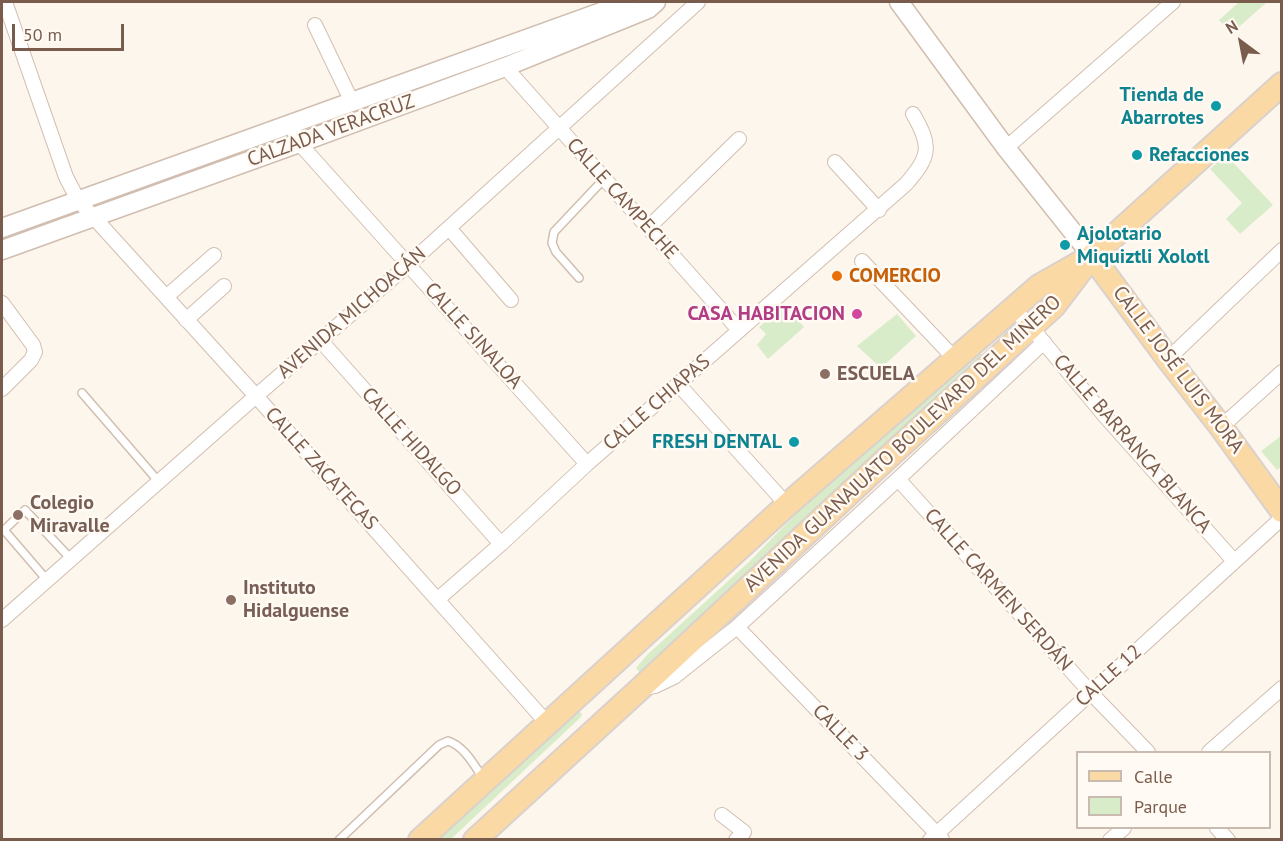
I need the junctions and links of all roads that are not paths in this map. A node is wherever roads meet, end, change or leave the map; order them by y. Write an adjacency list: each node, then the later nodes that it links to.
1 (5, 2): 19 (street, CALLE ZACATECAS)
2 (698, 2): 13 (street, AVENIDA MICHOACÁN)
3 (899, 2): 16 (street, CALLE JOSÉ LUIS MORA)
4 (1173, 2): 16 (street)
5 (650, 4): 6 (street, CALZADA VERACRUZ)
6 (625, 6): 8 (street, CALZADA VERACRUZ); 10 (street, CALZADA VERACRUZ)
7 (315, 25): 10 (street)
8 (505, 67): 13 (street, CALLE CAMPECHE); 15 (street, CALZADA VERACRUZ)
9 (1281, 84): 28 (main road)
10 (352, 102): 12 (street, CALZADA VERACRUZ)
11 (913, 114): 20 (street, CALLE CHIAPAS)
12 (291, 124): 15 (street, CALLE SINALOA); 19 (street, CALZADA VERACRUZ)
13 (559, 129): 18 (street, CALLE CAMPECHE); 23 (street, AVENIDA MICHOACÁN)
14 (740, 139): 24 (street)
15 (299, 143): 21 (street, CALZADA VERACRUZ); 30 (street, CALLE SINALOA)
16 (1006, 148): 28 (street, CALLE JOSÉ LUIS MORA)
17 (835, 162): 20 (street)
18 (604, 179): 24 (street, CALLE CAMPECHE); 31 (lane)
19 (78, 200): 21 (street, CALLE ZACATECAS); 22 (street, CALZADA VERACRUZ)
20 (879, 210): 38 (street, CALLE CHIAPAS)
21 (93, 216): 25 (street, CALZADA VERACRUZ); 33 (street, CALLE ZACATECAS)
22 (2, 228)
23 (450, 228): 30 (street, AVENIDA MICHOACÁN); 34 (street)
24 (648, 228): 38 (street, CALLE CAMPECHE)
25 (2, 250)
26 (1281, 250): 41 (street)
27 (214, 255): 33 (street)
28 (1092, 256): 36 (main road, AVENIDA GUANAJUATO BOULEVARD DEL MINERO); 39 (main road, AVENIDA GUANAJUATO BOULEVARD DEL MINERO); 41 (main road, CALLE JOSÉ LUIS MORA)
29 (862, 261): 42 (street)
30 (409, 264): 40 (street, AVENIDA MICHOACÁN); 49 (street, CALLE SINALOA)
31 (579, 278)
32 (224, 286): 37 (street)
33 (166, 297): 37 (street, CALLE ZACATECAS)
34 (511, 300)
35 (2, 303): 45 (street)
36 (1014, 309): 39 (street, CALLE BARRANCA BLANCA); 42 (main road, AVENIDA GUANAJUATO BOULEVARD DEL MINERO)
37 (186, 320): 47 (street, CALLE ZACATECAS)
38 (739, 330): 44 (street, CALLE CHIAPAS)
39 (1037, 334): 50 (street); 58 (street, CALLE BARRANCA BLANCA); 63 (main road, AVENIDA GUANAJUATO BOULEVARD DEL MINERO)
40 (321, 341): 47 (street, AVENIDA MICHOACÁN); 56 (street, CALLE HIDALGO)
41 (1168, 359): 48 (main road, CALLE JOSÉ LUIS MORA)
42 (956, 360): 52 (main road, AVENIDA GUANAJUATO BOULEVARD DEL MINERO)
43 (1281, 372): 48 (street)
44 (678, 385): 49 (street, CALLE CHIAPAS); 52 (street)
45 (2, 389)
46 (82, 393): 51 (lane)
47 (256, 396): 51 (street, AVENIDA MICHOACÁN); 60 (street, CALLE ZACATECAS)
48 (1221, 427): 53 (main road, CALLE JOSÉ LUIS MORA)
49 (587, 464): 56 (street, CALLE CHIAPAS)
50 (898, 479): 62 (street); 65 (street, CALLE CARMEN SERDÁN)
51 (159, 482): 57 (street, AVENIDA MICHOACÁN)
52 (787, 505): 55 (main road, AVENIDA GUANAJUATO BOULEVARD DEL MINERO)
53 (1281, 511)
54 (1281, 518): 58 (street, CALLE 12)
55 (767, 523): 63 (main road); 66 (main road, AVENIDA GUANAJUATO BOULEVARD DEL MINERO)
56 (501, 544): 60 (street, CALLE CHIAPAS)
57 (71, 559): 59 (street, AVENIDA MICHOACÁN); 59 (lane)
58 (1234, 561): 65 (street, CALLE 12)
59 (47, 580): 61 (street, AVENIDA MICHOACÁN)
60 (438, 599): 67 (street, CALLE ZACATECAS)
61 (2, 620)
62 (737, 627): 63 (street); 74 (street, CALLE 3)
63 (642, 687): 78 (main road, AVENIDA GUANAJUATO BOULEVARD DEL MINERO)
64 (1281, 688): 69 (street)
65 (1091, 693): 68 (street, CALLE CARMEN SERDÁN); 74 (street, CALLE 12)
66 (568, 704): 67 (main road, AVENIDA GUANAJUATO BOULEVARD DEL MINERO); 77 (main road)
67 (547, 723): 70 (main road, AVENIDA GUANAJUATO BOULEVARD DEL MINERO)
68 (1146, 751)
69 (1211, 751)
70 (484, 780): 75 (lane); 76 (main road, AVENIDA GUANAJUATO BOULEVARD DEL MINERO)
71 (722, 815): 73 (street)
72 (1123, 829): 79 (street)
73 (740, 836)
74 (936, 838)
75 (339, 840)
76 (420, 840)
77 (468, 840)
78 (476, 840)
79 (1110, 840)

